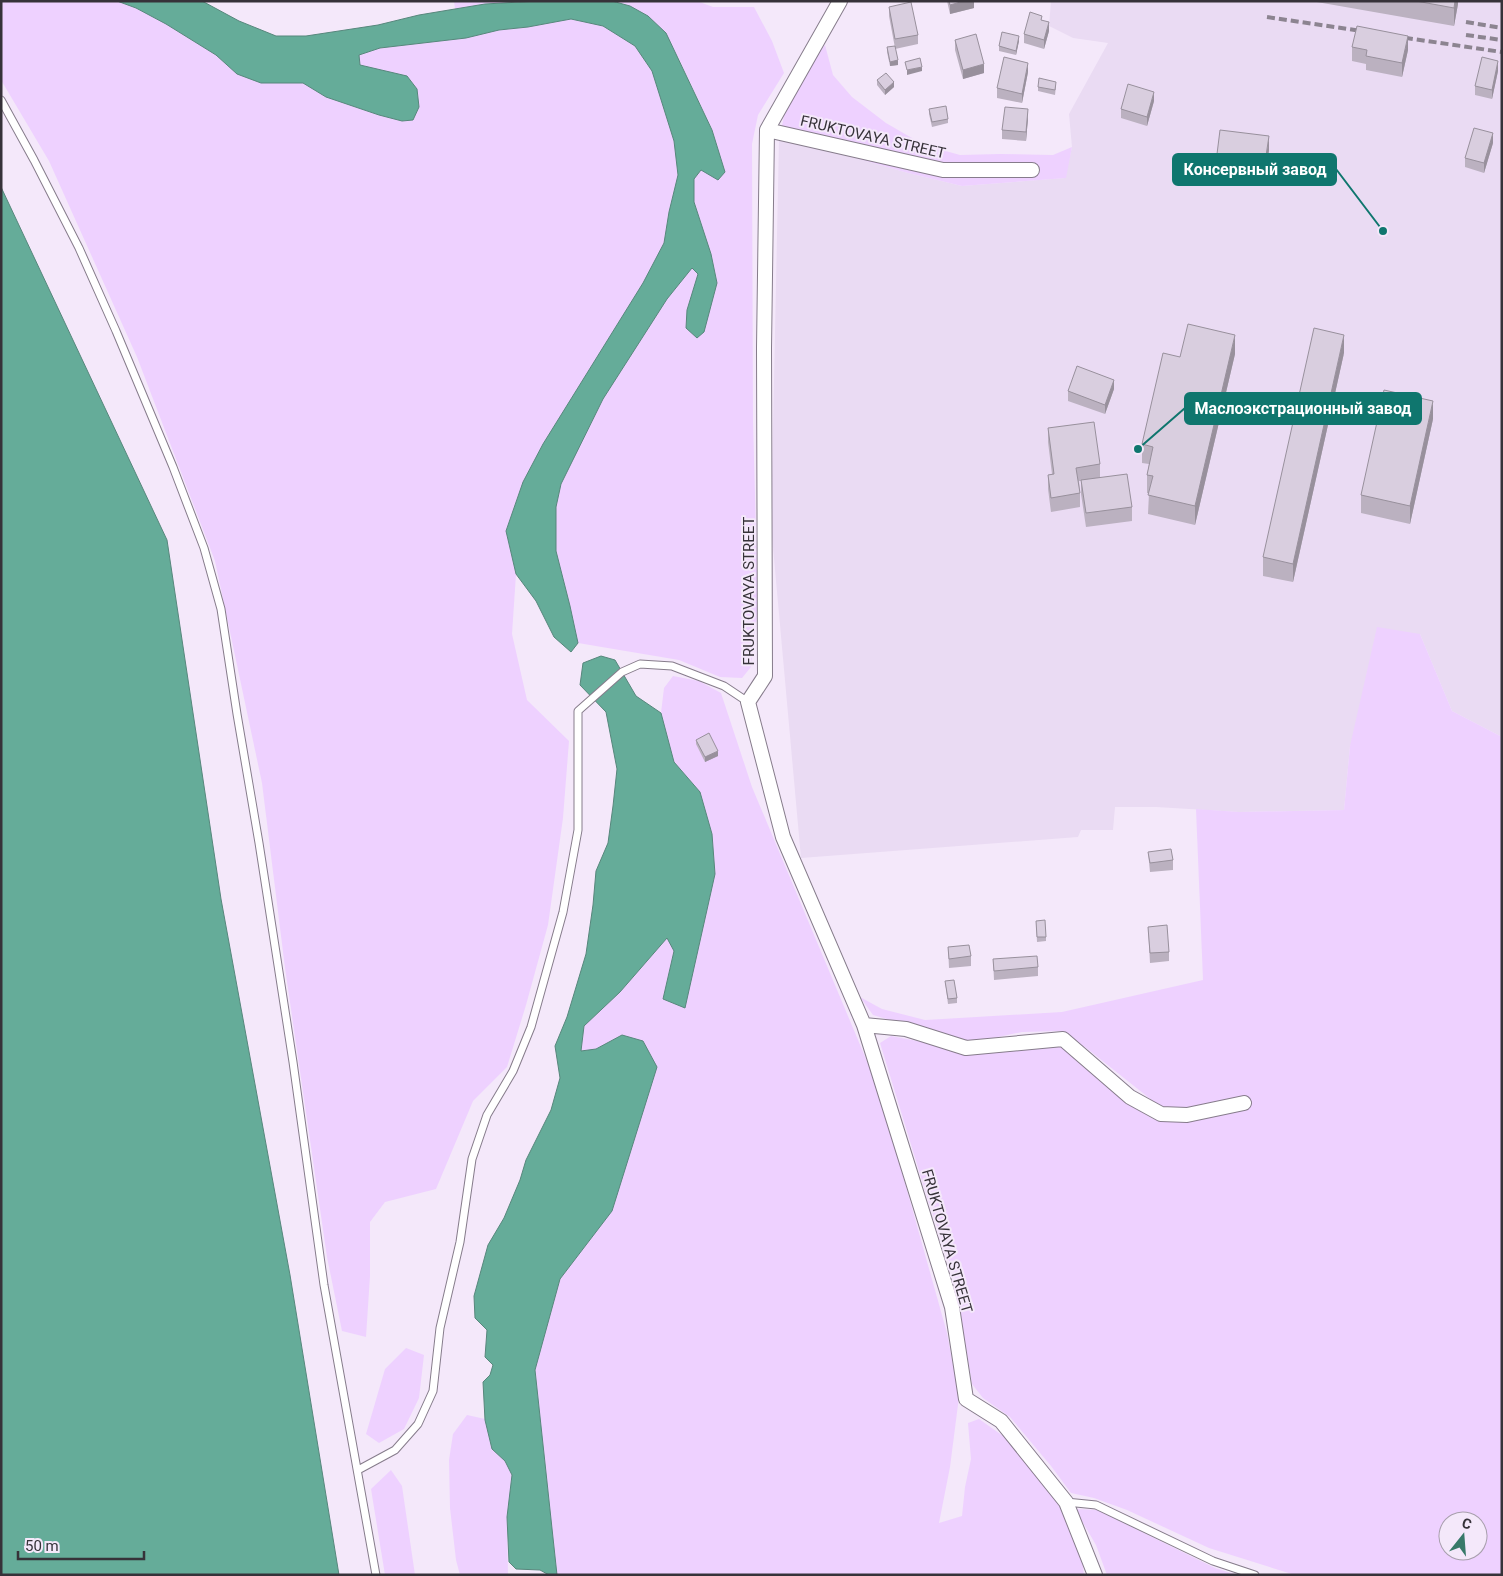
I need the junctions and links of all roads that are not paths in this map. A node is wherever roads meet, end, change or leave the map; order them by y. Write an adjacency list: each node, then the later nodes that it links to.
1 (840, 1): 3 (street, FRUKTOVAYA STREET)
2 (1, 100): 8 (lane)
3 (767, 130): 4 (street, FRUKTOVAYA STREET); 5 (street, FRUKTOVAYA STREET)
4 (1032, 170)
5 (748, 702): 6 (street, FRUKTOVAYA STREET); 8 (lane)
6 (864, 1025): 7 (street); 9 (street, FRUKTOVAYA STREET)
7 (1244, 1103)
8 (358, 1470): 10 (lane)
9 (1066, 1502): 11 (street, FRUKTOVAYA STREET); 12 (lane)
10 (376, 1575)
11 (1095, 1575)
12 (1255, 1575)

